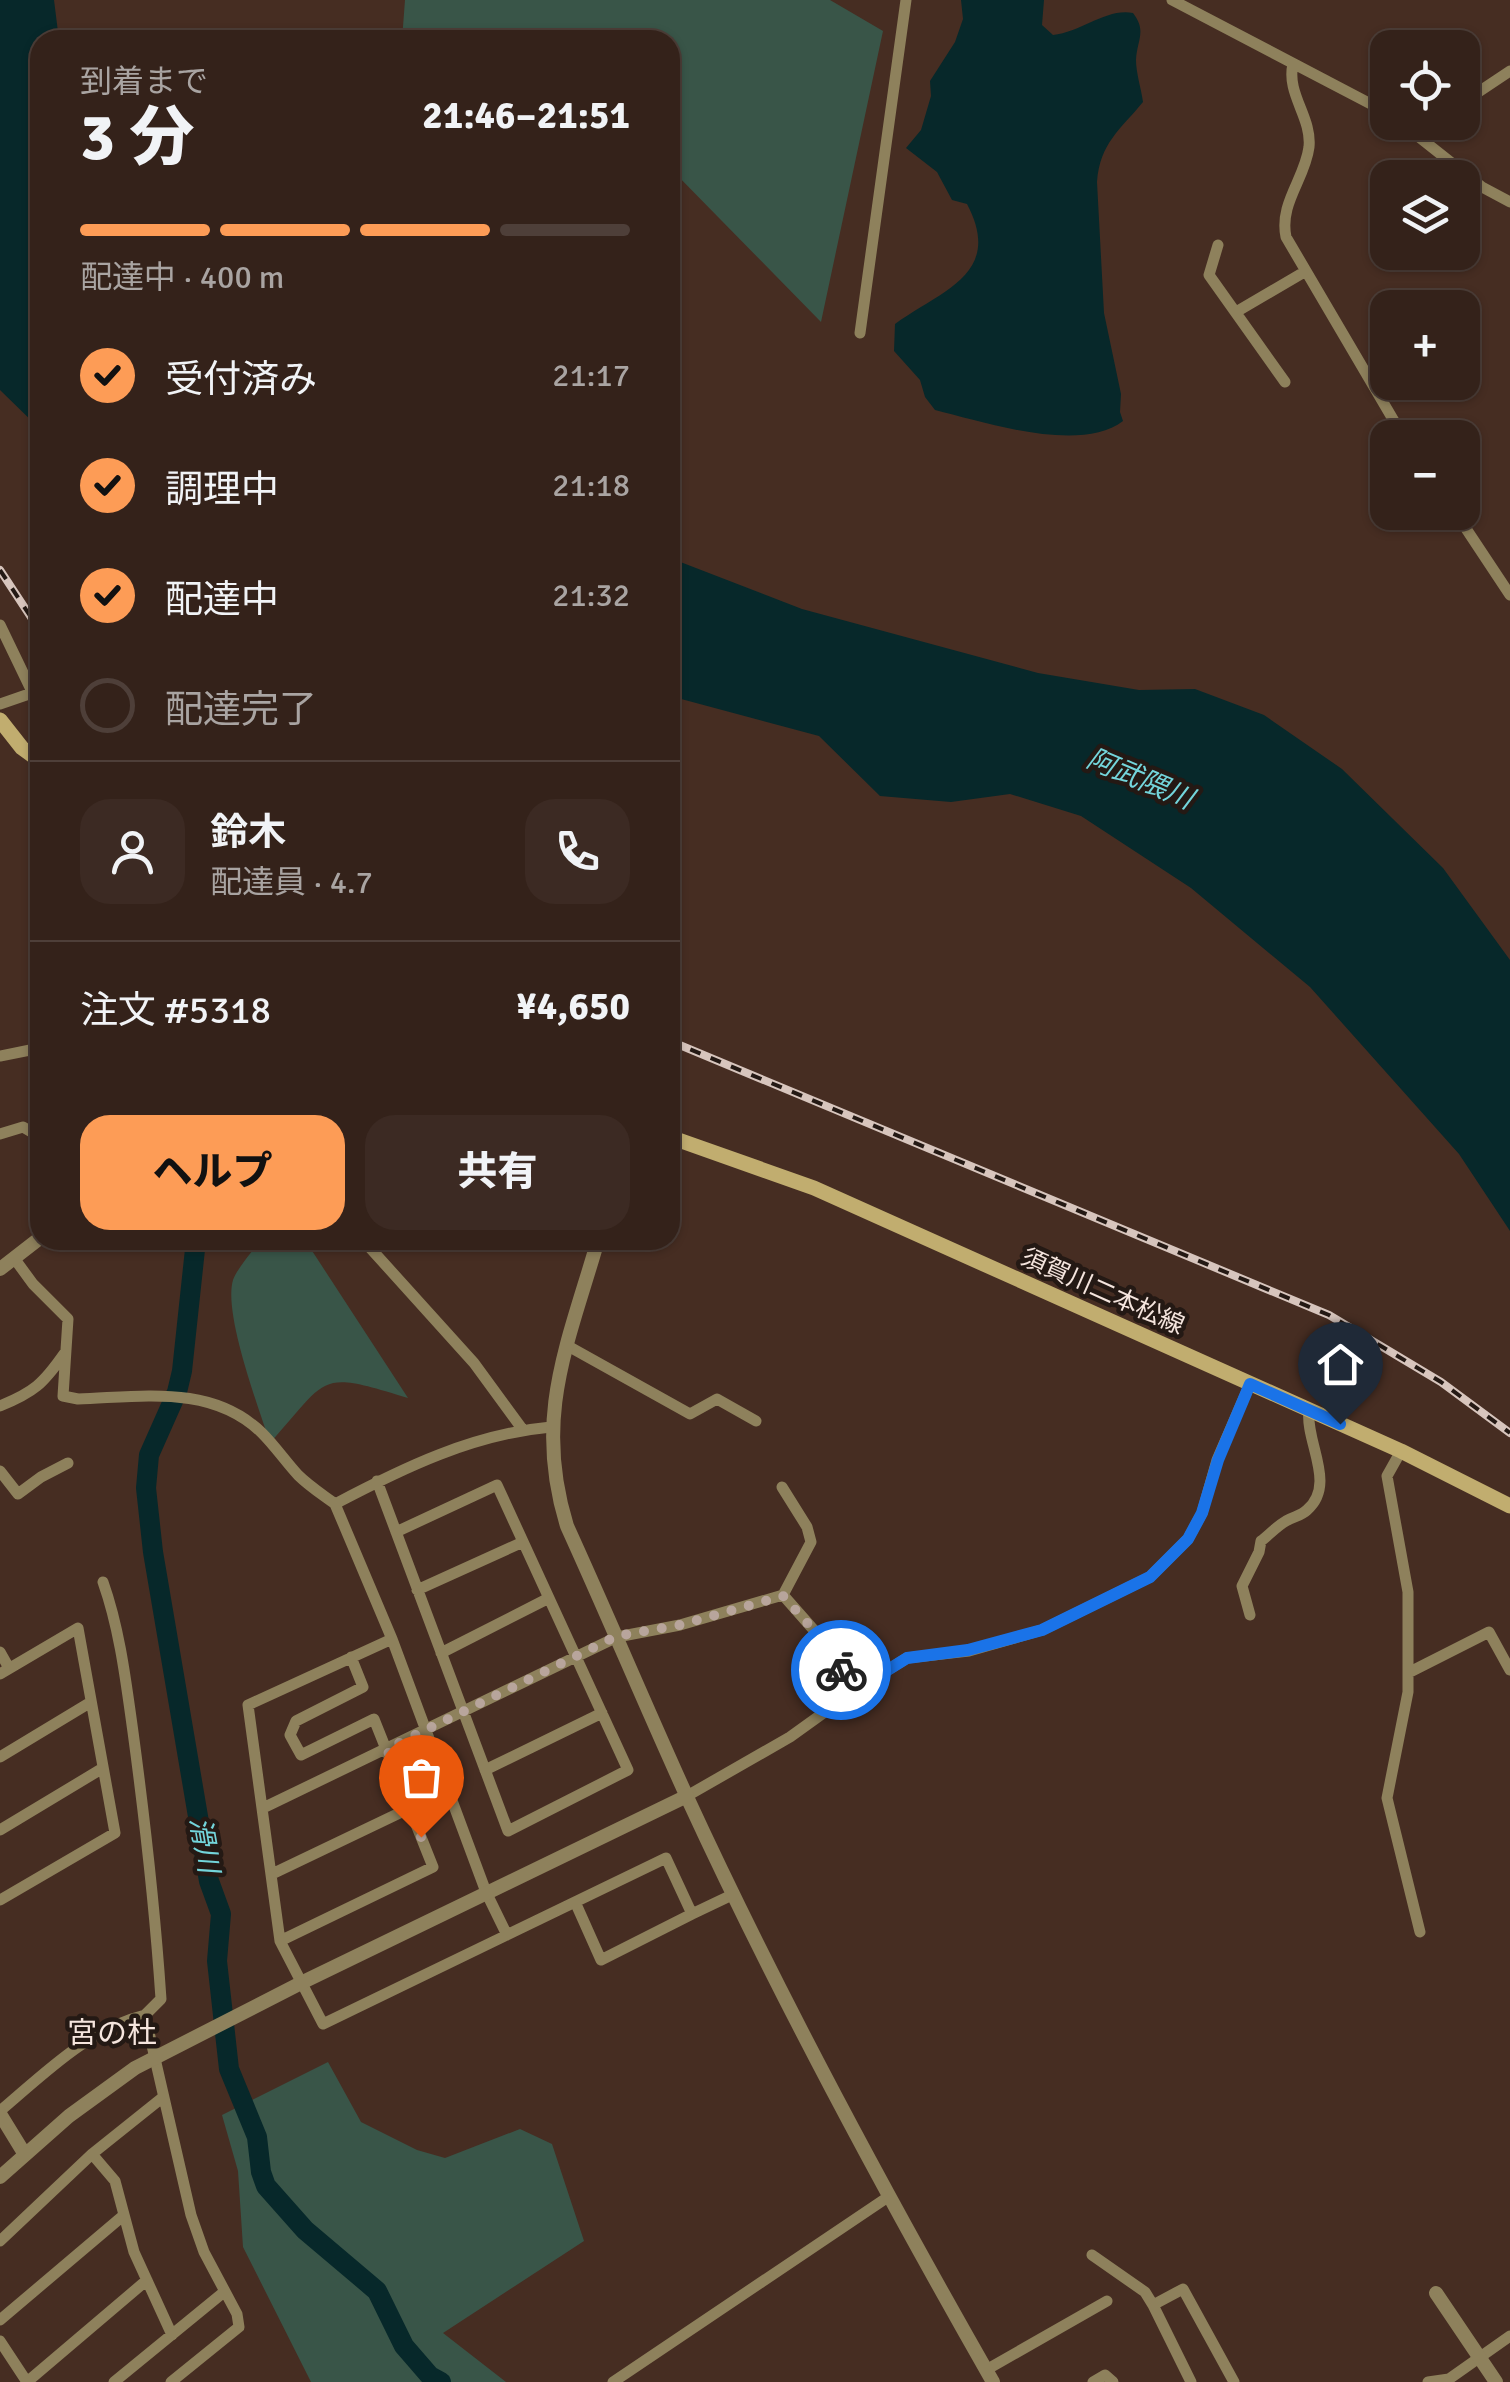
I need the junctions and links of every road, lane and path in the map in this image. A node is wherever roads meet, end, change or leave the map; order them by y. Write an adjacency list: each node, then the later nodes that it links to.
1 (906, 0): 12 (street)
2 (1172, 0): 3 (street)
3 (1294, 64): 6 (street); 10 (street)
4 (1510, 71): 5 (street)
5 (1480, 91)
6 (1370, 104)
7 (1423, 140): 8 (street)
8 (1510, 202)
9 (1218, 245): 11 (street)
10 (1306, 271): 11 (street); 14 (street)
11 (1236, 312): 13 (street)
12 (860, 333)
13 (1285, 382)
14 (1393, 420)
15 (1467, 530): 16 (street)
16 (1510, 595)
17 (0, 625): 18 (street)
18 (30, 689)
19 (30, 694): 20 (street)
20 (0, 704)
21 (0, 720): 22 (main road)
22 (30, 754)
23 (30, 1050): 24 (street)
24 (0, 1056)
25 (30, 1131): 26 (street)
26 (0, 1134)
27 (680, 1141): 35 (main road, 須賀川二本松線)
28 (30, 1246): 31 (street)
29 (372, 1250): 40 (street)
30 (595, 1250): 33 (street)
31 (14, 1258): 32 (street); 34 (street)
32 (0, 1269)
33 (568, 1346): 38 (street); 39 (street)
34 (66, 1351): 36 (street); 46 (street)
35 (1250, 1384): 37 (main road, 須賀川二本松線); 64 (street)
36 (0, 1406)
37 (1309, 1411): 41 (main road, 須賀川二本松線); 54 (street)
38 (756, 1421)
39 (551, 1427): 40 (street); 55 (street)
40 (522, 1430): 44 (street)
41 (1401, 1451): 47 (main road, 須賀川二本松線); 63 (street)
42 (68, 1463): 43 (street)
43 (0, 1471)
44 (378, 1482): 46 (street); 48 (street)
45 (782, 1487): 52 (street)
46 (335, 1504): 56 (street)
47 (1510, 1506)
48 (396, 1532): 49 (street); 51 (street)
49 (523, 1542): 51 (street); 53 (street)
50 (103, 1582): 87 (street)
51 (417, 1590): 58 (street)
52 (783, 1596): 55 (street); 64 (street)
53 (549, 1598): 58 (street); 59 (street)
54 (1250, 1615)
55 (617, 1636): 59 (street); 73 (street)
56 (392, 1639): 60 (street); 68 (street)
57 (0, 1652): 62 (street)
58 (440, 1653): 66 (street)
59 (576, 1657): 66 (street); 67 (street)
60 (351, 1658): 69 (street); 74 (street)
61 (1510, 1670): 63 (street)
62 (4, 1671): 65 (street)
63 (1408, 1673): 83 (street)
64 (854, 1691): 73 (street)
65 (91, 1702): 70 (street); 71 (street)
66 (463, 1712): 68 (street); 72 (street)
67 (602, 1713): 72 (street); 72 (street)
68 (425, 1731): 69 (street); 78 (street)
69 (387, 1749): 74 (street); 75 (street)
70 (0, 1757)
71 (103, 1768): 76 (street); 80 (street)
72 (485, 1770)
73 (687, 1796): 78 (street); 79 (street)
74 (263, 1808): 77 (street)
75 (410, 1808): 77 (street); 85 (street)
76 (0, 1830)
77 (272, 1874): 85 (street)
78 (486, 1892): 84 (street); 86 (street)
79 (734, 1894): 82 (street); 94 (street)
80 (0, 1900)
81 (576, 1904): 82 (street); 82 (street); 84 (street)
82 (692, 1914)
83 (1420, 1932)
84 (507, 1936): 86 (street)
85 (280, 1941): 86 (street)
86 (303, 1982): 88 (street)
87 (145, 2015): 88 (street); 90 (street)
88 (155, 2056): 89 (street); 91 (street)
89 (162, 2098): 92 (street); 99 (street)
90 (0, 2112): 91 (street)
91 (24, 2153): 93 (street)
92 (92, 2154): 95 (street); 96 (street)
93 (0, 2177)
94 (888, 2197): 108 (street); 112 (street)
95 (124, 2216): 98 (street); 103 (street)
96 (0, 2241)
97 (1092, 2255): 102 (street)
98 (147, 2280): 104 (street); 106 (street)
99 (224, 2292): 104 (street); 111 (street)
100 (1436, 2293): 107 (street)
101 (1106, 2301): 108 (street)
102 (1153, 2306): 115 (street); 116 (street)
103 (0, 2320)
104 (172, 2335): 110 (street)
105 (1510, 2336): 107 (street)
106 (0, 2340)
107 (1480, 2360): 109 (street); 118 (street)
108 (990, 2376)
109 (1450, 2380): 117 (street)
110 (114, 2382)
111 (171, 2382)
112 (613, 2382)
113 (1093, 2382): 114 (street)
114 (1113, 2382)
115 (1191, 2382)
116 (1234, 2382)
117 (1428, 2382)
118 (1496, 2382)

